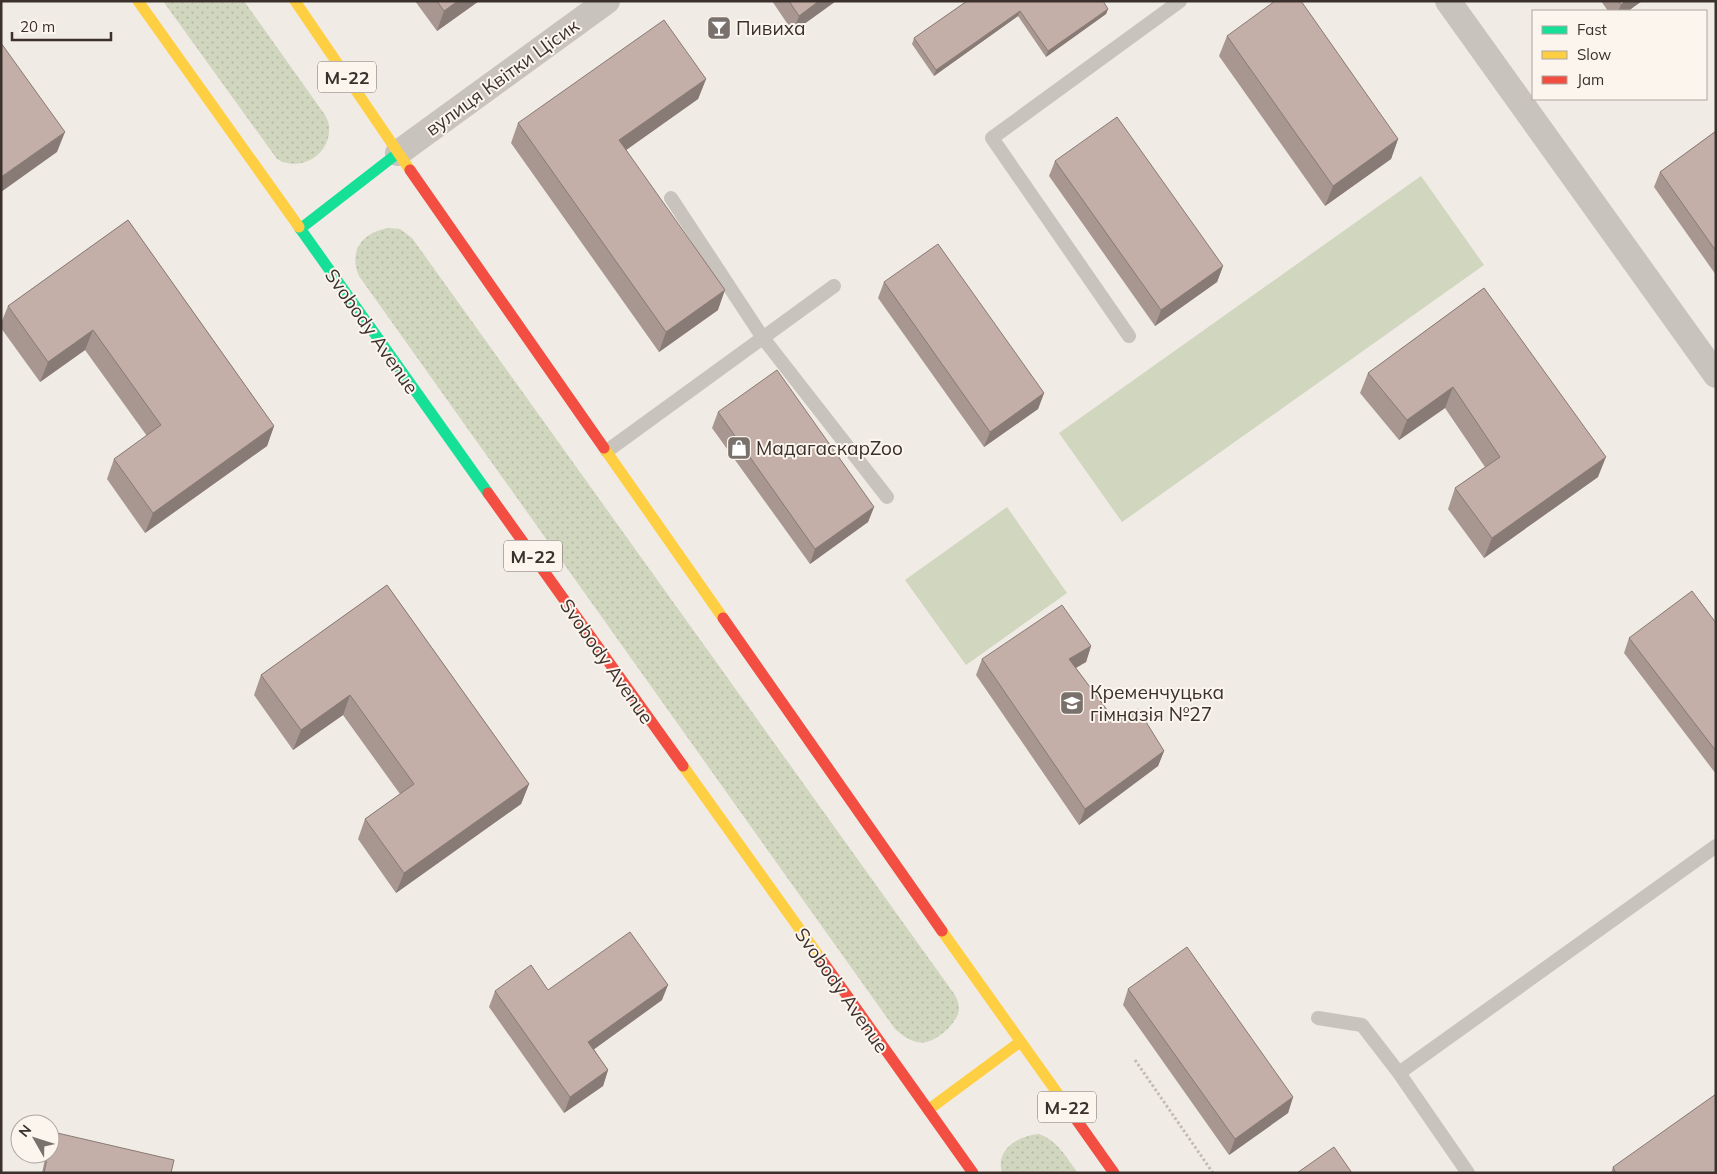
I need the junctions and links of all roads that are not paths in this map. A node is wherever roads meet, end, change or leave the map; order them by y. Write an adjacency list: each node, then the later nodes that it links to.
1 (138, 1): 8 (highway, Svobody Avenue / М-22)
2 (295, 1): 6 (highway, М-22)
3 (607, 1): 6 (street, вулиця Квітки Цісик)
4 (1180, 1): 10 (lane)
5 (1448, 1): 12 (street)
6 (398, 153): 8 (highway); 13 (highway, М-22)
7 (671, 198): 11 (lane)
8 (300, 229): 19 (highway, Svobody Avenue / М-22)
9 (834, 286): 11 (lane)
10 (1129, 336)
11 (763, 338): 13 (lane); 14 (lane)
12 (1716, 375)
13 (607, 452): 17 (highway, М-22)
14 (887, 497)
15 (1716, 846): 18 (lane)
16 (1318, 1018): 18 (lane)
17 (1020, 1042): 19 (highway); 21 (highway, М-22)
18 (1399, 1073): 22 (lane)
19 (928, 1110): 20 (highway, Svobody Avenue / М-22)
20 (973, 1173)
21 (1114, 1173)
22 (1468, 1173)

